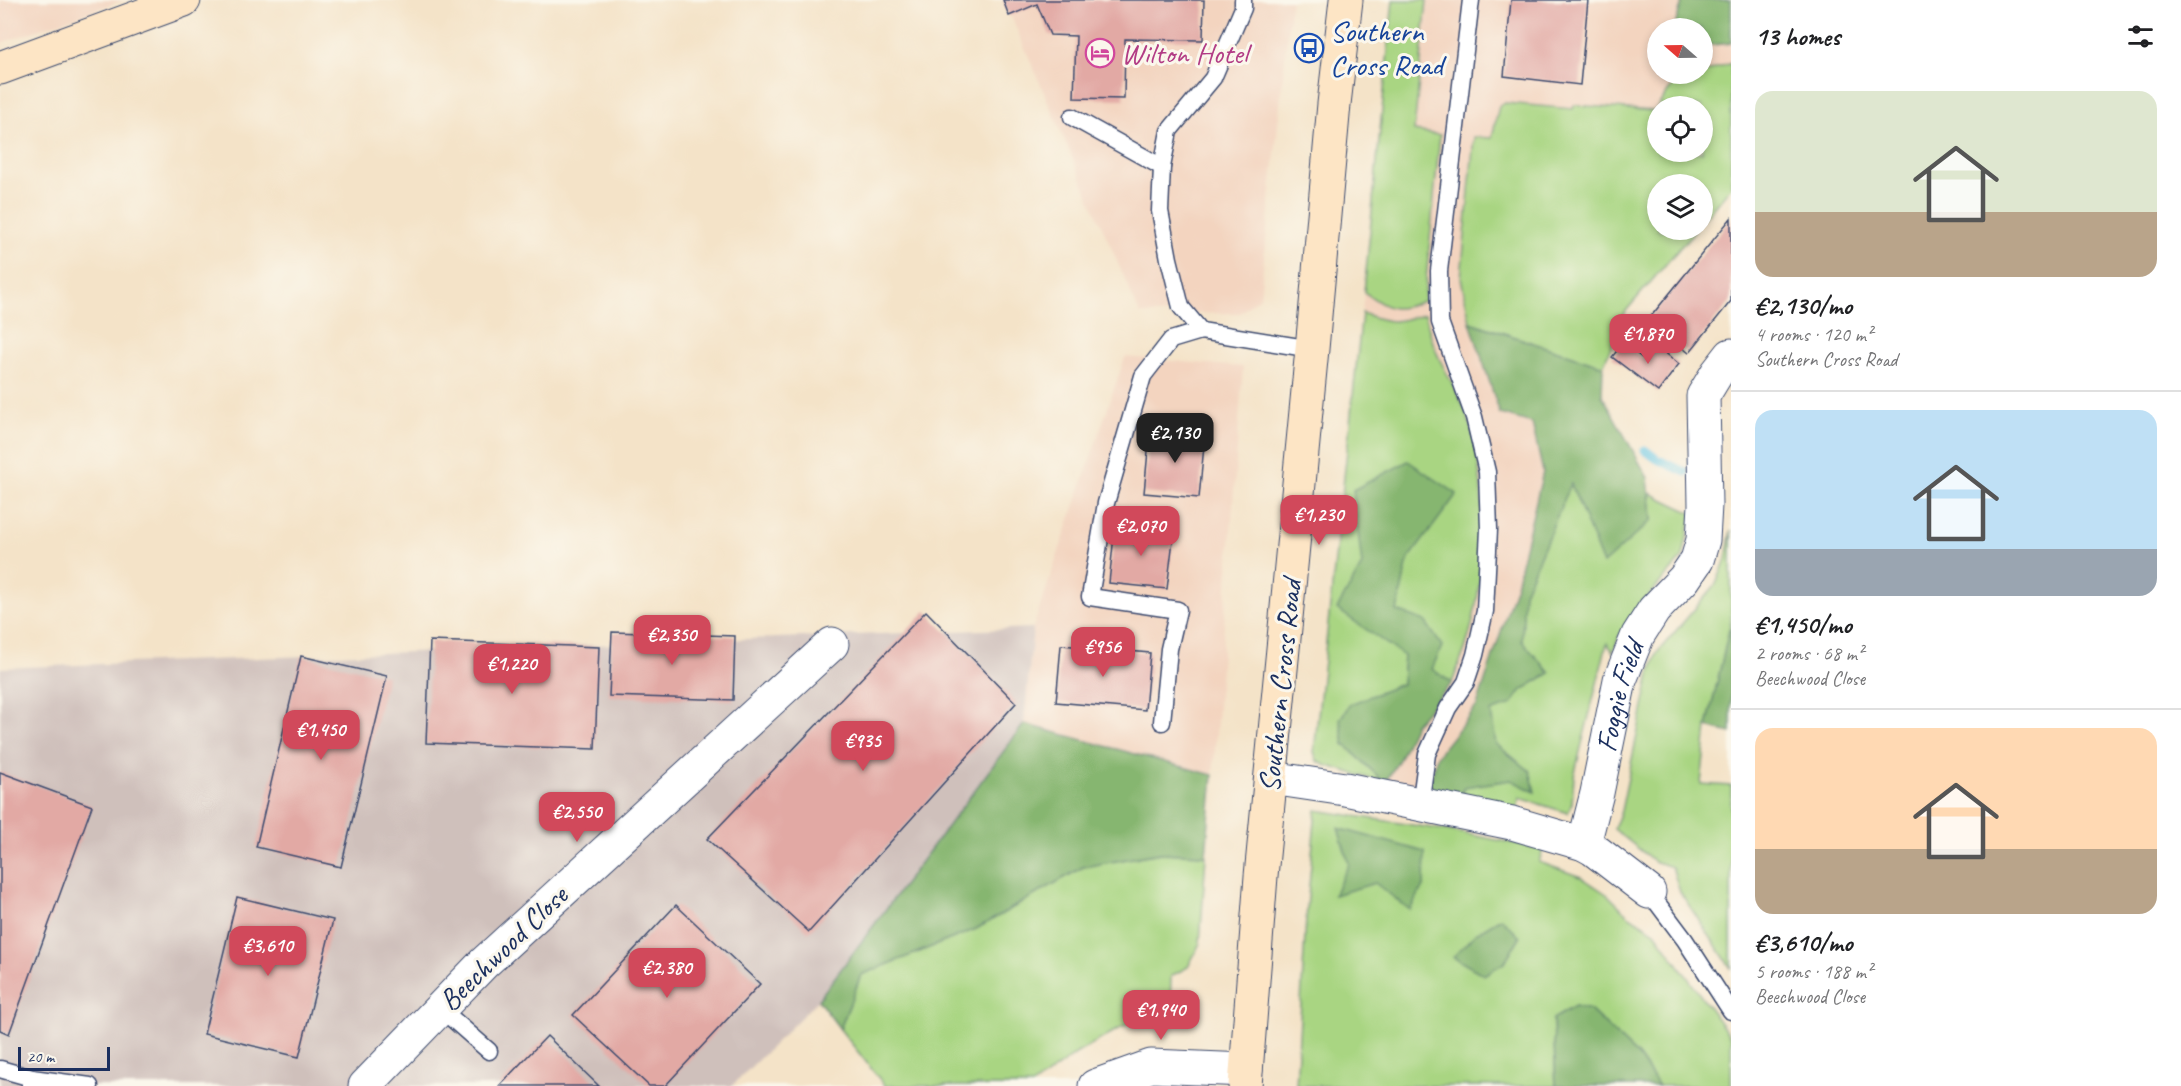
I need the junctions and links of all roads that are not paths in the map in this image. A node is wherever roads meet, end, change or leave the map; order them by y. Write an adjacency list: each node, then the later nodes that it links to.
1 (183, 0): 5 (main road)
2 (1243, 0): 7 (lane)
3 (1346, 0): 9 (main road, Southern Cross Road)
4 (1471, 0): 14 (lane)
5 (0, 69)
6 (1072, 117): 7 (lane)
7 (1162, 167): 8 (lane)
8 (1201, 331): 9 (lane); 12 (lane)
9 (1312, 350): 13 (main road, Southern Cross Road)
10 (1731, 355): 15 (street, Foggie Field)
11 (832, 644): 17 (street, Beechwood Close)
12 (1162, 722)
13 (1271, 778): 14 (street); 21 (main road, Southern Cross Road)
14 (1420, 806): 15 (street)
15 (1584, 844): 16 (street)
16 (1649, 892): 18 (lane)
17 (440, 1008): 19 (lane); 24 (street, Beechwood Close)
18 (1731, 1011)
19 (489, 1051)
20 (0, 1069): 22 (lane)
21 (1245, 1078): 25 (street)
22 (31, 1082): 23 (lane)
23 (90, 1086)
24 (365, 1086)
25 (1095, 1086)

